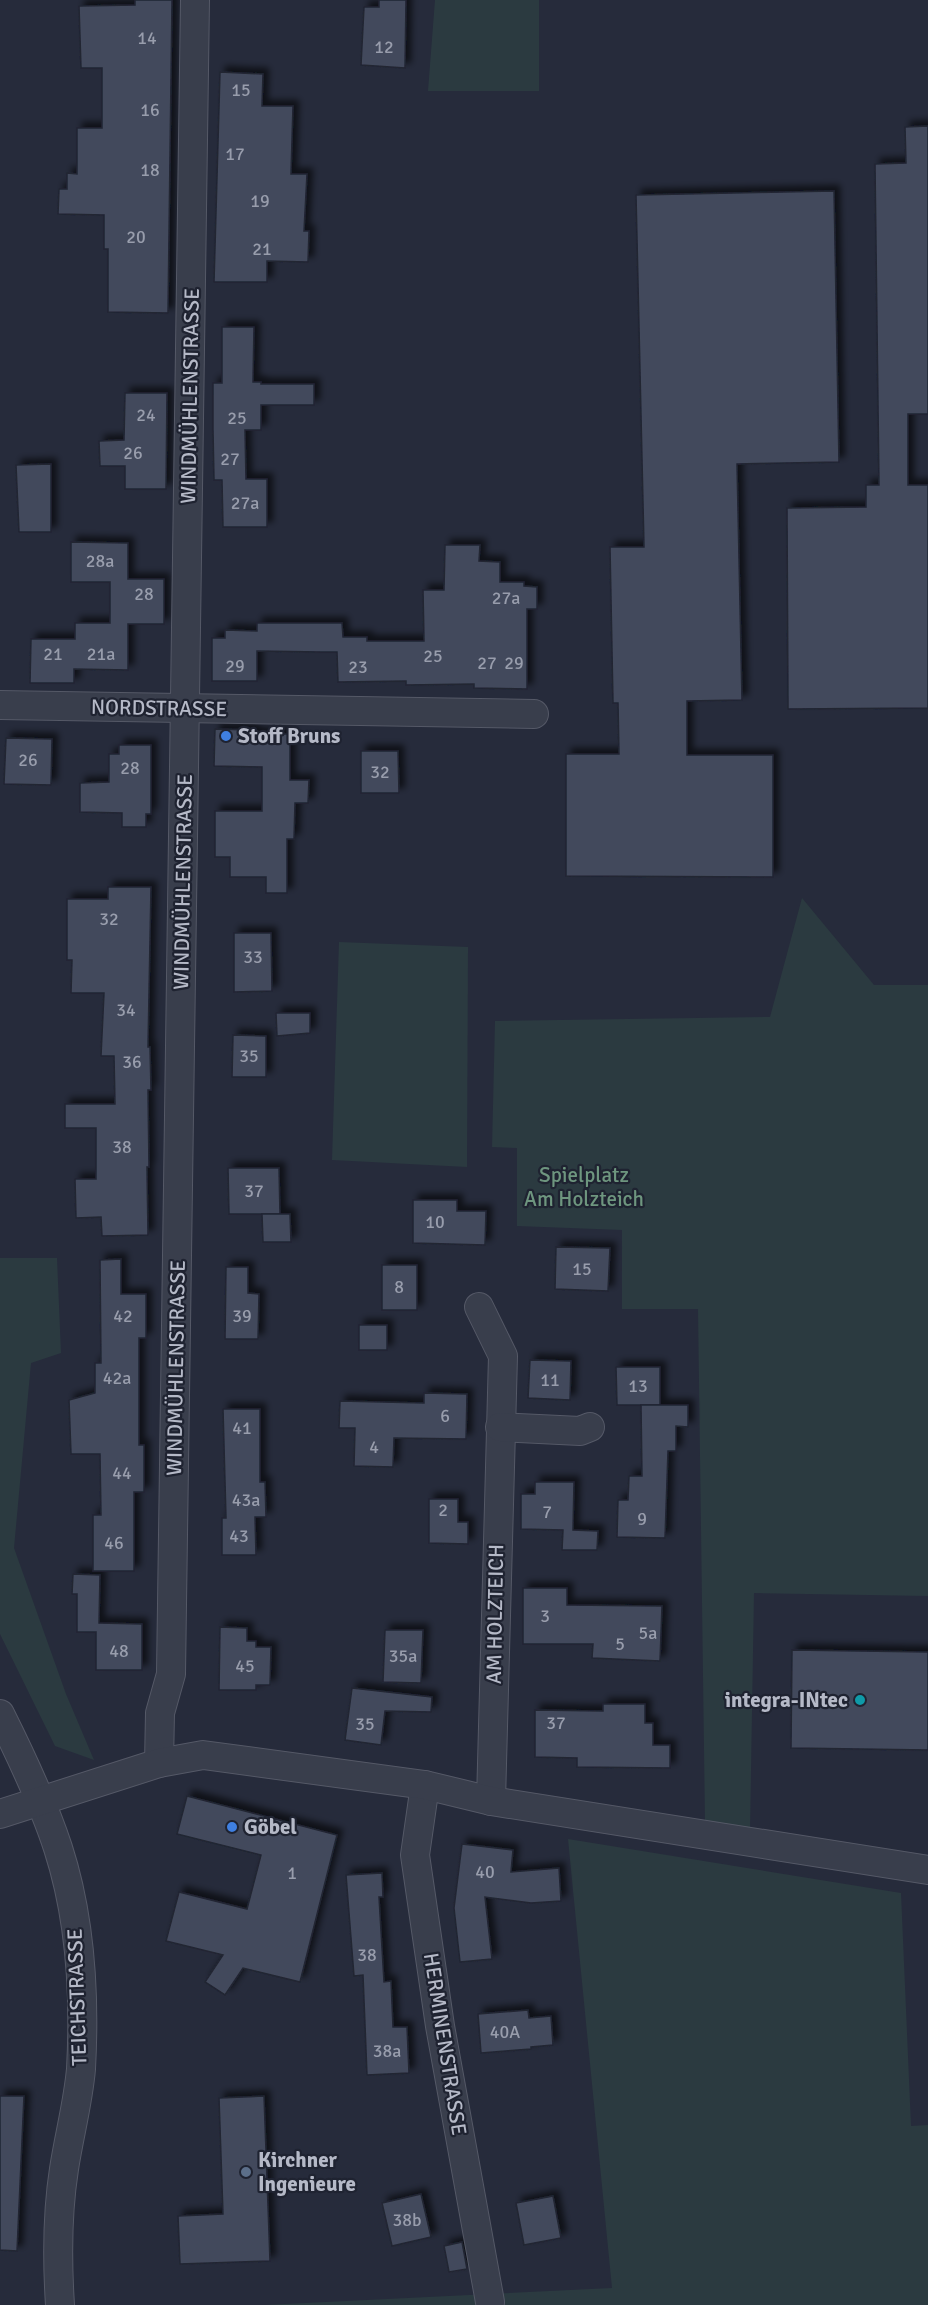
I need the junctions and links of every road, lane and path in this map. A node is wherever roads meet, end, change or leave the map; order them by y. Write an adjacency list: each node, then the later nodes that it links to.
1 (195, 0): 3 (street, WINDMÜHLENSTRASSE)
2 (0, 705): 3 (street, NORDSTRASSE)
3 (185, 709): 4 (street, NORDSTRASSE); 9 (street, WINDMÜHLENSTRASSE)
4 (534, 714)
5 (479, 1307): 6 (street, AM HOLZTEICH)
6 (500, 1427): 7 (street); 12 (street, AM HOLZTEICH)
7 (590, 1427)
8 (0, 1714): 11 (street, TEICHSTRASSE)
9 (159, 1763): 10 (street); 11 (street)
10 (425, 1785): 12 (street); 15 (street, HERMINENSTRASSE)
11 (40, 1801): 13 (street); 16 (street, TEICHSTRASSE)
12 (491, 1801): 14 (street)
13 (0, 1814)
14 (928, 1870)
15 (490, 2302)
16 (60, 2305)

